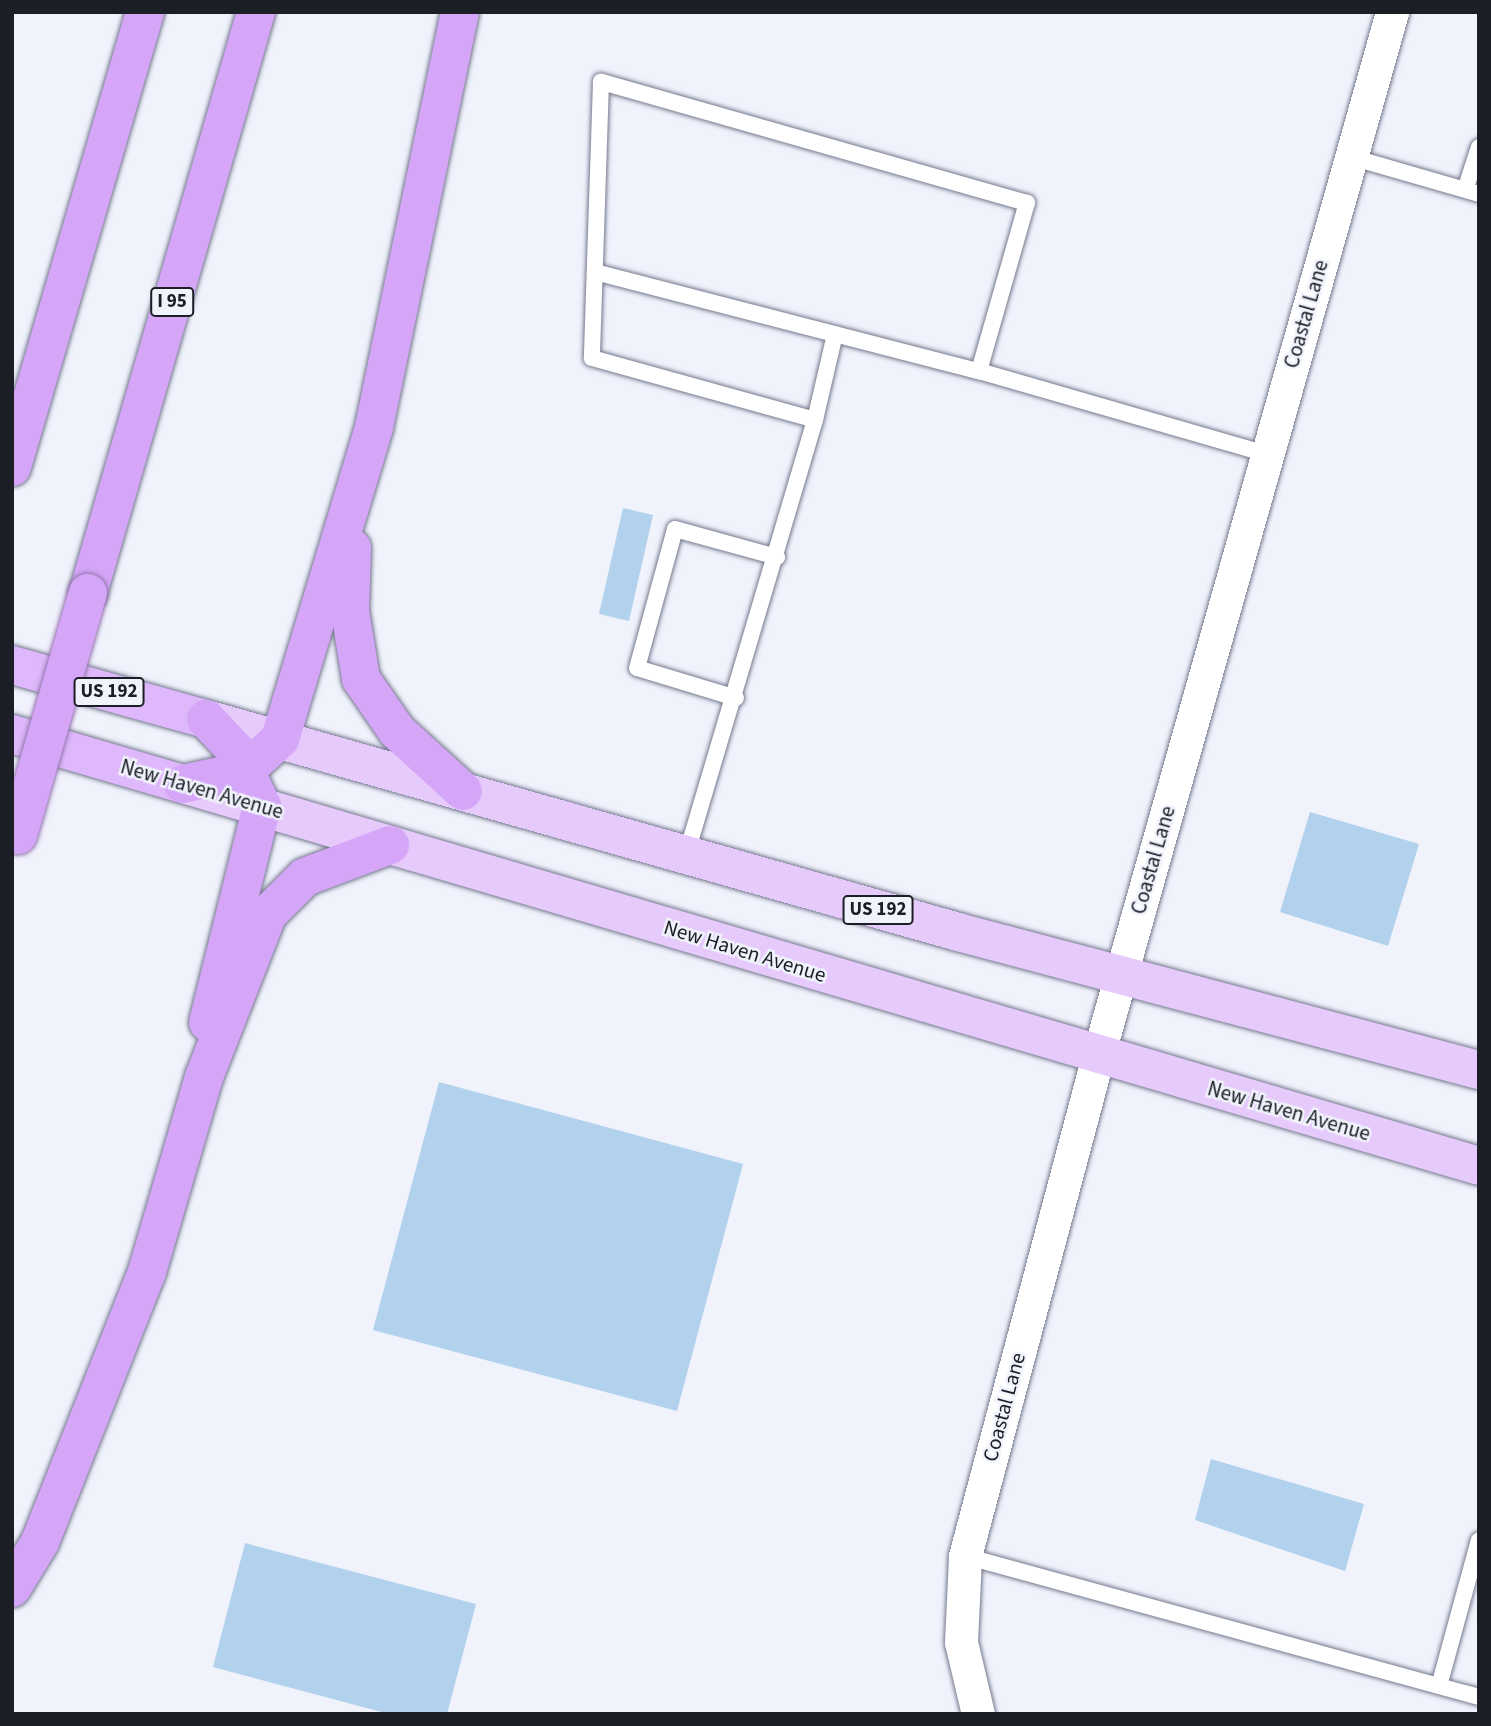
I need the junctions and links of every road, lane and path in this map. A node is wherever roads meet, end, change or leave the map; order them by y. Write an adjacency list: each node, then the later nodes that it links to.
1 (145, 12): 14 (highway)
2 (256, 12): 25 (highway, I 95, bridge)
3 (460, 12): 12 (highway)
4 (1392, 12): 6 (street, Coastal Lane)
5 (1479, 147): 7 (lane)
6 (1351, 157): 7 (lane); 13 (street, Coastal Lane)
7 (1472, 190)
8 (595, 272): 9 (lane); 10 (lane); 11 (lane)
9 (835, 334): 10 (lane); 11 (lane)
10 (979, 371): 13 (lane)
11 (815, 420): 15 (lane)
12 (374, 427): 20 (highway); 23 (highway)
13 (1267, 454): 28 (street, Coastal Lane)
14 (12, 467)
15 (777, 557): 17 (lane); 17 (lane)
16 (12, 665): 18 (highway, US 192)
17 (736, 698): 27 (lane)
18 (206, 719): 20 (main road, US 192); 21 (highway)
19 (12, 734): 22 (highway, New Haven Avenue)
20 (280, 739): 21 (highway); 23 (main road, US 192)
21 (246, 770): 22 (highway); 24 (highway)
22 (183, 783): 24 (main road, New Haven Avenue)
23 (463, 791): 27 (main road, US 192)
24 (262, 806): 26 (main road, New Haven Avenue); 31 (highway)
25 (15, 845)
26 (390, 845): 29 (main road, New Haven Avenue); 31 (highway)
27 (686, 855): 28 (main road, US 192)
28 (1122, 972): 29 (street, Coastal Lane); 30 (main road, US 192)
29 (1098, 1056): 32 (main road, New Haven Avenue); 34 (street, Coastal Lane)
30 (1479, 1070)
31 (204, 1077): 35 (highway)
32 (1479, 1166)
33 (1479, 1541): 36 (lane)
34 (965, 1556): 36 (lane); 38 (street, Coastal Lane)
35 (12, 1588)
36 (1438, 1686): 37 (lane)
37 (1479, 1697)
38 (978, 1714)

